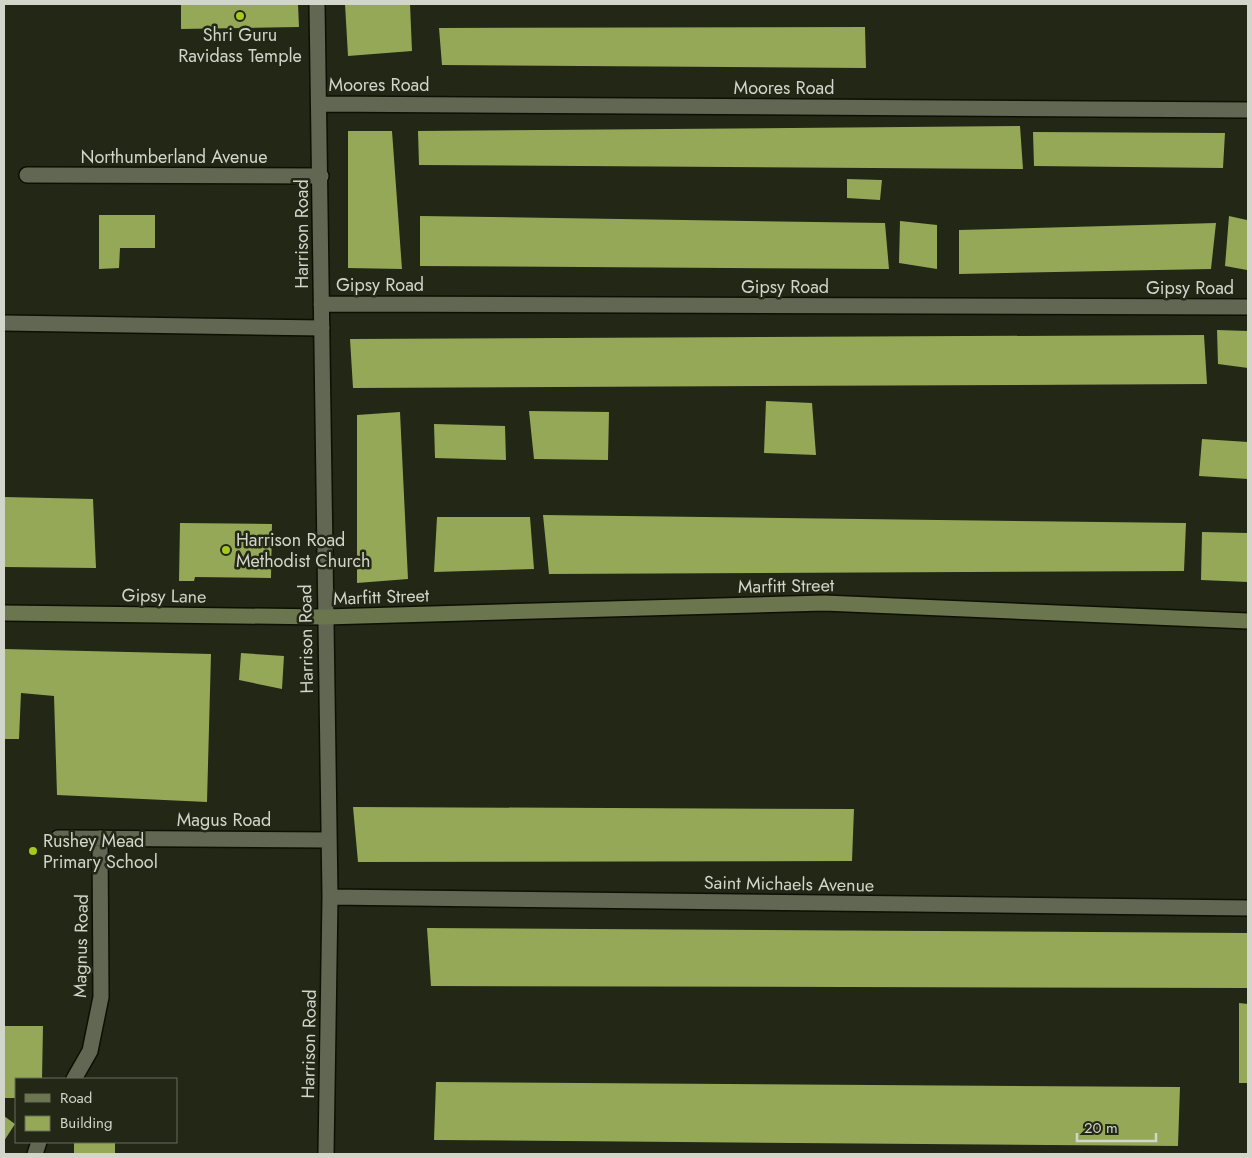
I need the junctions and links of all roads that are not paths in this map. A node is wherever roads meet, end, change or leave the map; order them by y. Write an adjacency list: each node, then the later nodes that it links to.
1 (317, 4): 2 (street, Harrison Road)
2 (318, 104): 3 (street, Moores Road); 5 (street, Harrison Road)
3 (1248, 110)
4 (27, 175): 5 (street, Northumberland Avenue)
5 (321, 176): 6 (street, Harrison Road)
6 (321, 304): 7 (street, Gipsy Road); 9 (street, Harrison Road)
7 (1248, 307)
8 (4, 323): 9 (street)
9 (322, 328): 11 (street, Harrison Road)
10 (4, 613): 11 (street, Gipsy Lane)
11 (324, 617): 12 (street, Marfitt Street); 15 (street, Harrison Road)
12 (1248, 621)
13 (58, 838): 14 (street, Magus Road)
14 (100, 838): 15 (street, Magus Road); 18 (street, Magnus Road)
15 (329, 840): 16 (street, Harrison Road)
16 (330, 896): 17 (street, Saint Michaels Avenue); 19 (street, Harrison Road)
17 (1248, 908)
18 (75, 1078)
19 (326, 1154)

